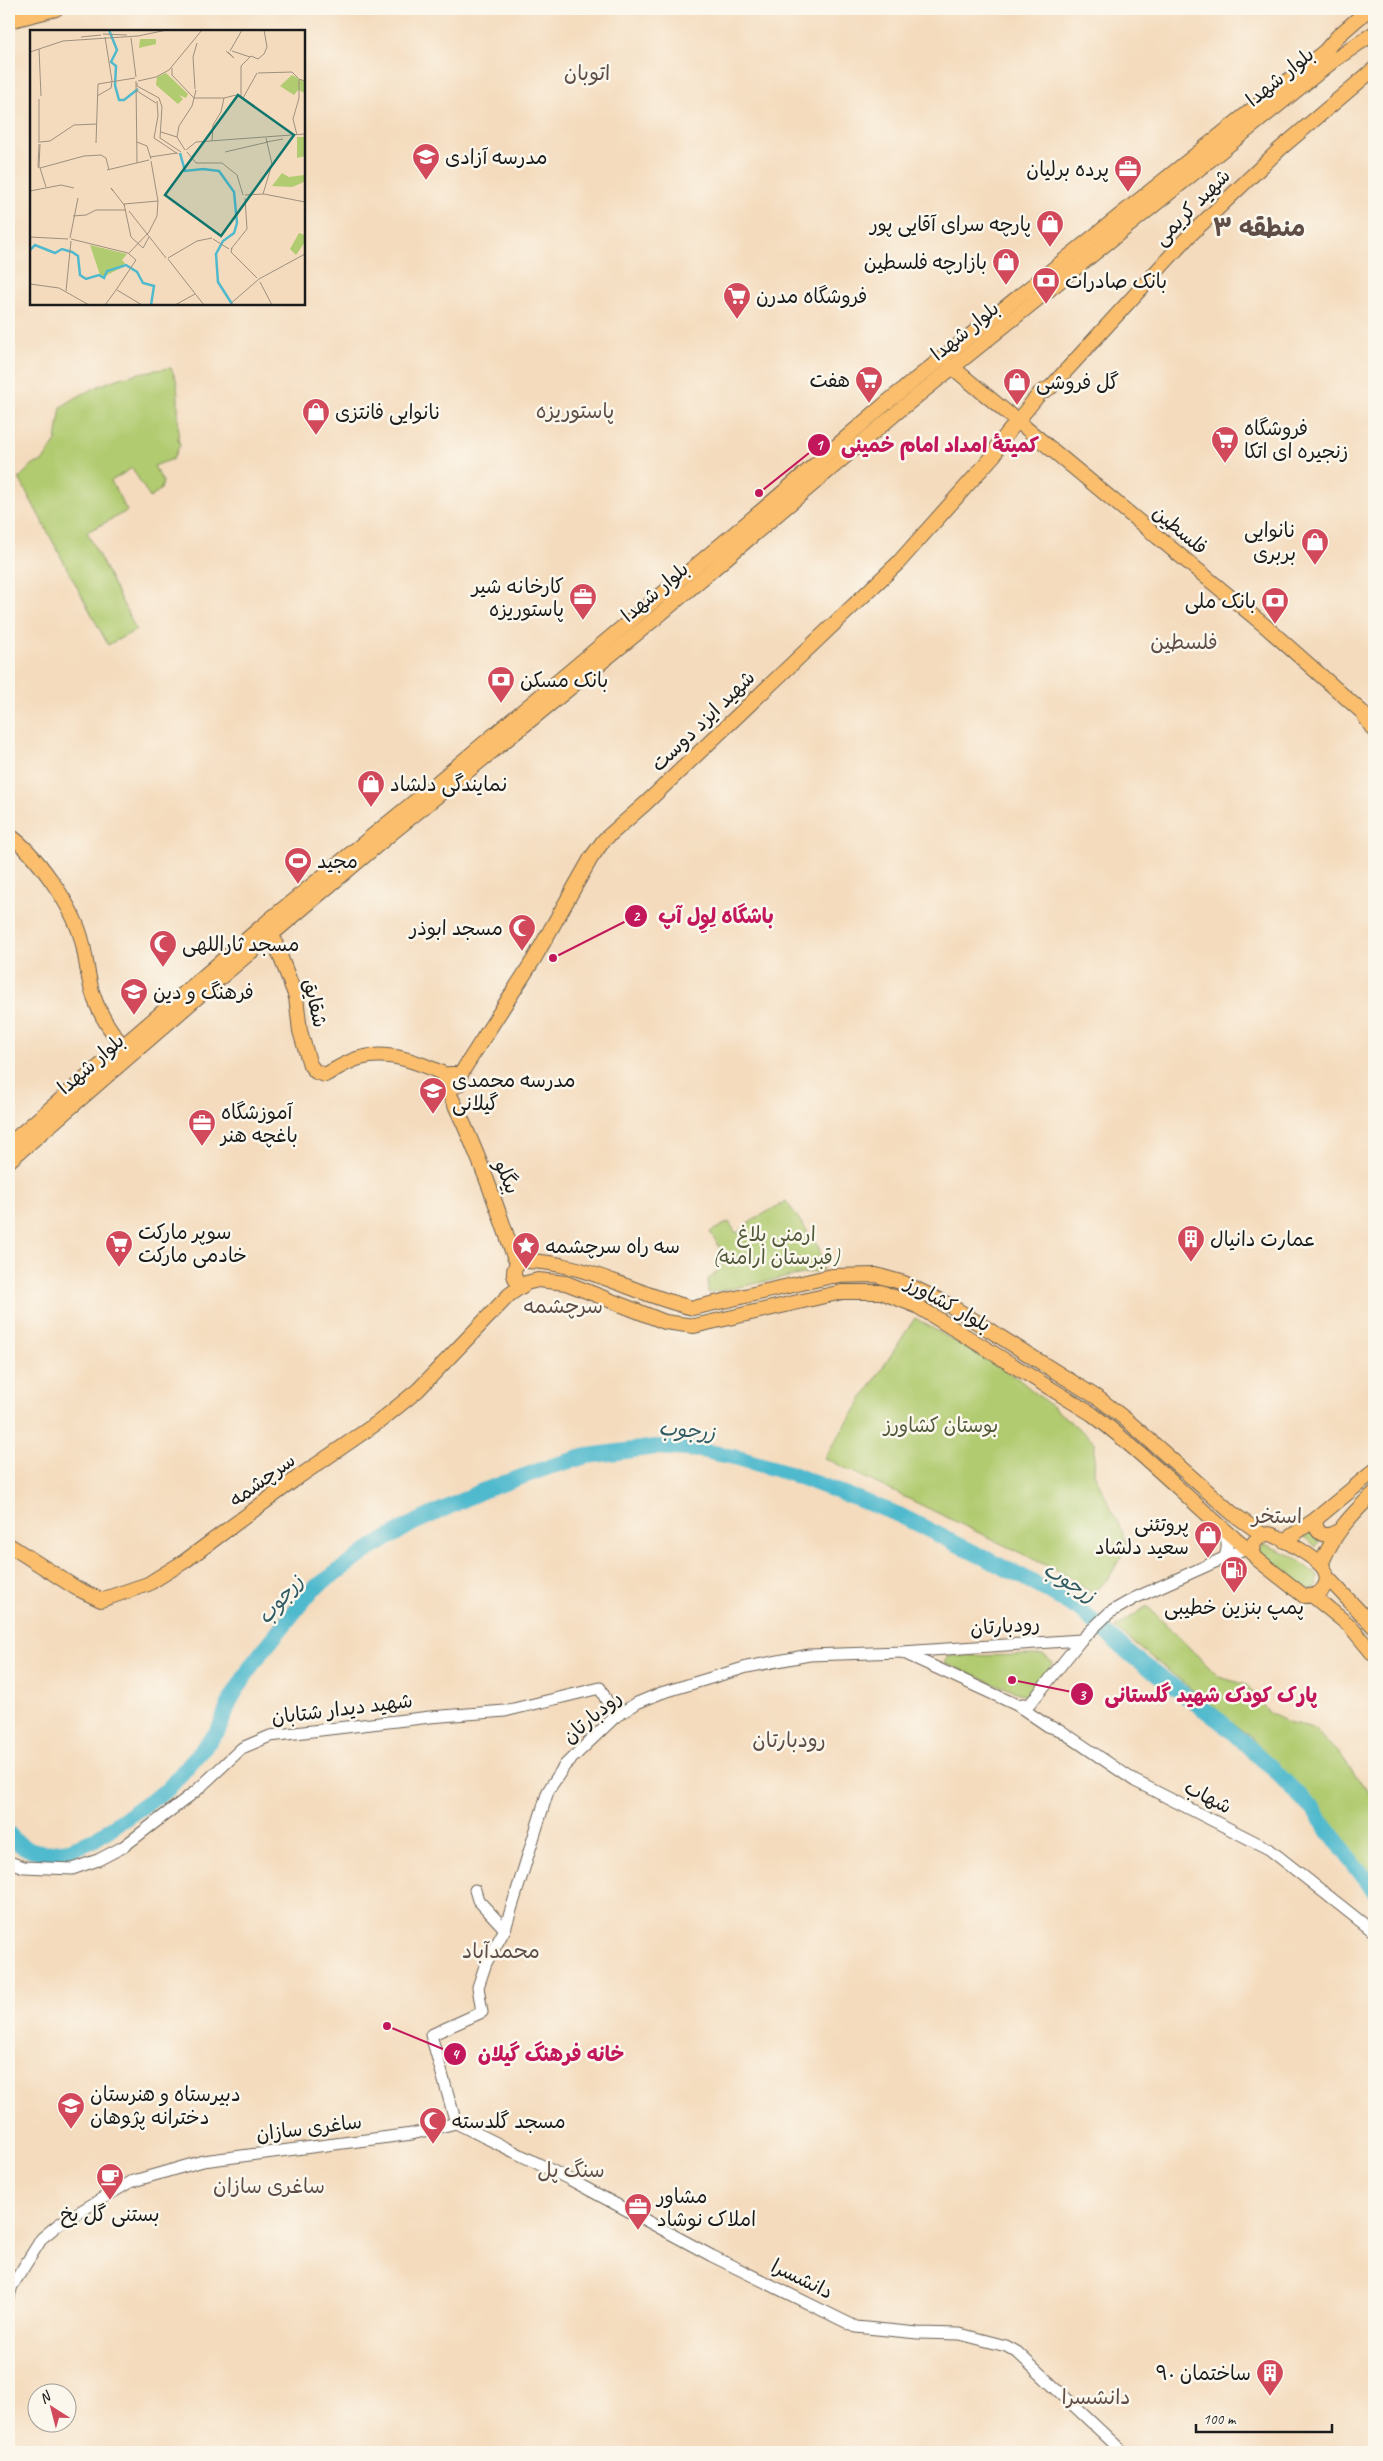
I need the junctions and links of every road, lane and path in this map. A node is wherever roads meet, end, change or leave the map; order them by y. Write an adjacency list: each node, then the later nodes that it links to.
1 (56, 9): 3 (main road)
2 (1369, 9): 5 (main road)
3 (9, 21)
4 (1374, 33): 5 (main road)
5 (1329, 56): 7 (main road, بلوار شهدا)
6 (1374, 69): 9 (main road, شهید کریمی)
7 (1305, 75): 8 (main road, بلوار شهدا); 10 (main road, بلوار شهدا)
8 (952, 367): 9 (main road, فلسطین); 10 (main road, بلوار شهدا)
9 (1020, 424): 13 (main road, فلسطین); 17 (main road, شهید ایزد دوست)
10 (778, 506): 11 (main road, بلوار شهدا); 12 (main road, بلوار شهدا)
11 (751, 519): 12 (main road); 15 (main road, بلوار شهدا)
12 (761, 530): 15 (main road, بلوار شهدا)
13 (1374, 731)
14 (9, 835): 16 (main road)
15 (270, 928): 16 (main road, بلوار شهدا); 17 (main road, شقایق); 19 (main road, بلوار شهدا)
16 (123, 1046): 18 (main road, بلوار شهدا)
17 (451, 1080): 20 (main road, بیگلو)
18 (9, 1144)
19 (9, 1161)
20 (517, 1259): 21 (main road); 22 (main road, بلوار کشاورز)
21 (523, 1286): 23 (main road, بلوار کشاورز); 24 (main road, بلوار کشاورز)
22 (926, 1292): 24 (main road); 30 (main road, بلوار کشاورز)
23 (509, 1295): 32 (main road, سرچشمه)
24 (917, 1306): 28 (main road, بلوار کشاورز)
25 (1374, 1471): 27 (main road)
26 (1374, 1492): 29 (main road)
27 (1316, 1519): 29 (main road); 31 (main road)
28 (1222, 1528): 33 (main road, بلوار کشاورز); 34 (street)
29 (1336, 1532): 35 (main road)
30 (1263, 1535): 31 (main road, بلوار کشاورز); 33 (main road)
31 (1284, 1541): 35 (main road, بلوار کشاورز)
32 (9, 1545)
33 (1250, 1551): 34 (street); 36 (main road, بلوار کشاورز)
34 (1224, 1559): 40 (street)
35 (1324, 1571): 36 (main road); 37 (main road, بلوار کشاورز)
36 (1313, 1596): 38 (main road, بلوار کشاورز)
37 (1362, 1614): 38 (main road); 39 (main road, بلوار کشاورز)
38 (1350, 1626): 43 (main road, بلوار کشاورز)
39 (1374, 1627)
40 (1081, 1640): 41 (street, رودبارتان); 45 (street)
41 (945, 1649): 42 (street, رودبارتان); 44 (street)
42 (902, 1652): 44 (street, شهاب); 47 (street, رودبارتان)
43 (1374, 1655)
44 (938, 1668): 46 (street, شهاب)
45 (1030, 1704): 46 (street, شهاب); 48 (street)
46 (1017, 1705): 48 (street, شهاب)
47 (615, 1717): 49 (street, شهید دیدار شتابان); 51 (street, رودبارتان)
48 (1060, 1730): 52 (street, شهاب)
49 (9, 1862)
50 (475, 1890): 51 (street)
51 (505, 1930): 53 (street, رودبارتان)
52 (1374, 1932)
53 (456, 2123): 54 (street, ساغری سازان); 55 (street, دانشسرا)
54 (9, 2296)
55 (1123, 2452)

